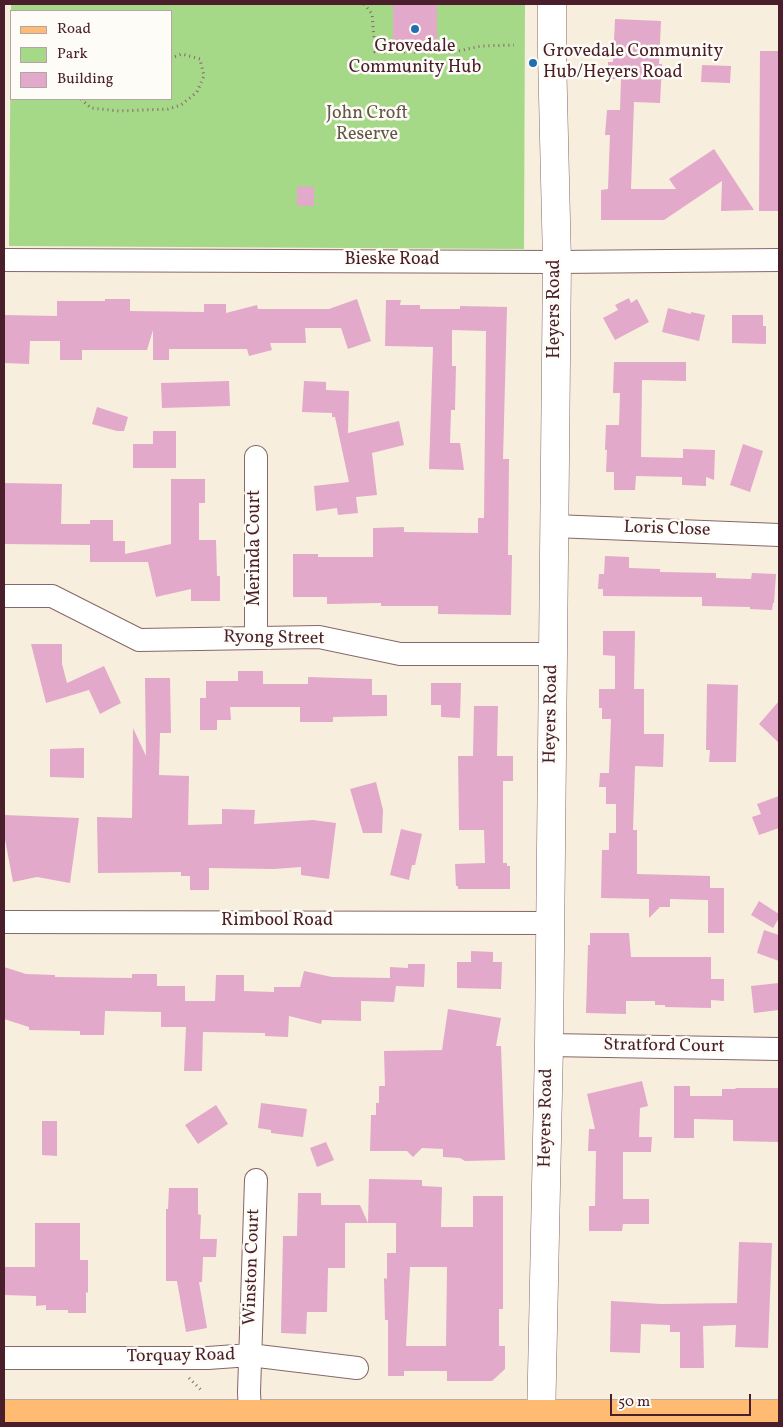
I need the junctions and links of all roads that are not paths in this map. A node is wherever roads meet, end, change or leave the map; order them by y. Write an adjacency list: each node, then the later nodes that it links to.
1 (552, 4): 4 (street, Heyers Road)
2 (4, 260): 4 (street, Bieske Road)
3 (779, 260): 4 (street, Bieske Road)
4 (557, 262): 6 (street, Heyers Road)
5 (256, 457): 9 (street, Merinda Court)
6 (554, 526): 7 (street, Loris Close); 10 (street, Heyers Road)
7 (779, 535)
8 (4, 596): 9 (street, Ryong Street)
9 (256, 638): 10 (street, Ryong Street)
10 (553, 654): 12 (street, Heyers Road)
11 (4, 922): 12 (street, Rimbool Road)
12 (550, 922): 13 (street, Heyers Road)
13 (549, 1045): 14 (street, Stratford Court); 22 (street, Heyers Road)
14 (779, 1049)
15 (256, 1180): 16 (street, Winston Court)
16 (250, 1355): 17 (street, Torquay Road); 18 (street, Torquay Road); 20 (street, Winston Court)
17 (4, 1358)
18 (357, 1368)
19 (4, 1414): 20 (main road)
20 (250, 1414): 22 (main road)
21 (779, 1414): 22 (main road)
22 (542, 1418)

